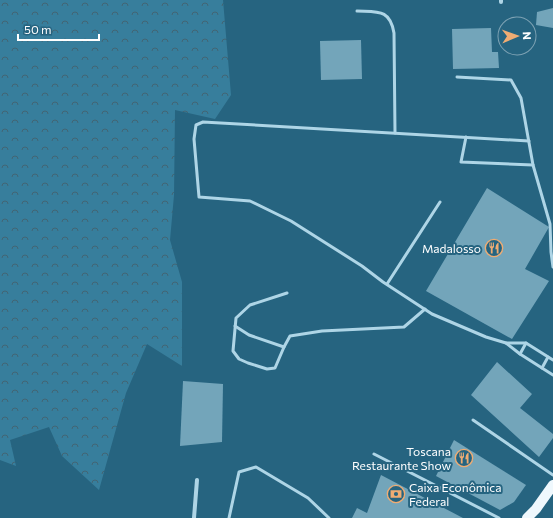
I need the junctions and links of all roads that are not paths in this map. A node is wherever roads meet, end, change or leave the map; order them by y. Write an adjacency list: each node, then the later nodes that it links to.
1 (357, 11): 3 (lane)
2 (457, 77): 5 (lane)
3 (395, 133): 4 (lane); 9 (lane)
4 (466, 137): 5 (lane); 6 (lane)
5 (529, 141): 6 (lane)
6 (533, 165): 8 (lane)
7 (440, 202): 9 (lane)
8 (553, 267)
9 (387, 284): 11 (lane)
10 (287, 293): 12 (lane)
11 (425, 309): 13 (lane); 15 (lane)
12 (235, 326): 15 (lane); 15 (lane)
13 (506, 343): 14 (lane); 16 (lane)
14 (526, 344): 16 (lane); 17 (lane)
15 (284, 347)
16 (520, 354): 19 (lane)
17 (548, 357): 18 (lane); 19 (lane)
18 (553, 360)
19 (542, 368): 20 (lane)
20 (553, 375)
21 (473, 420): 23 (lane)
22 (374, 454): 29 (lane)
23 (553, 476)
24 (197, 480): 26 (street)
25 (553, 485): 30 (main road)
26 (194, 518)
27 (229, 518): 28 (lane)
28 (329, 518)
29 (499, 518)
30 (527, 518)

